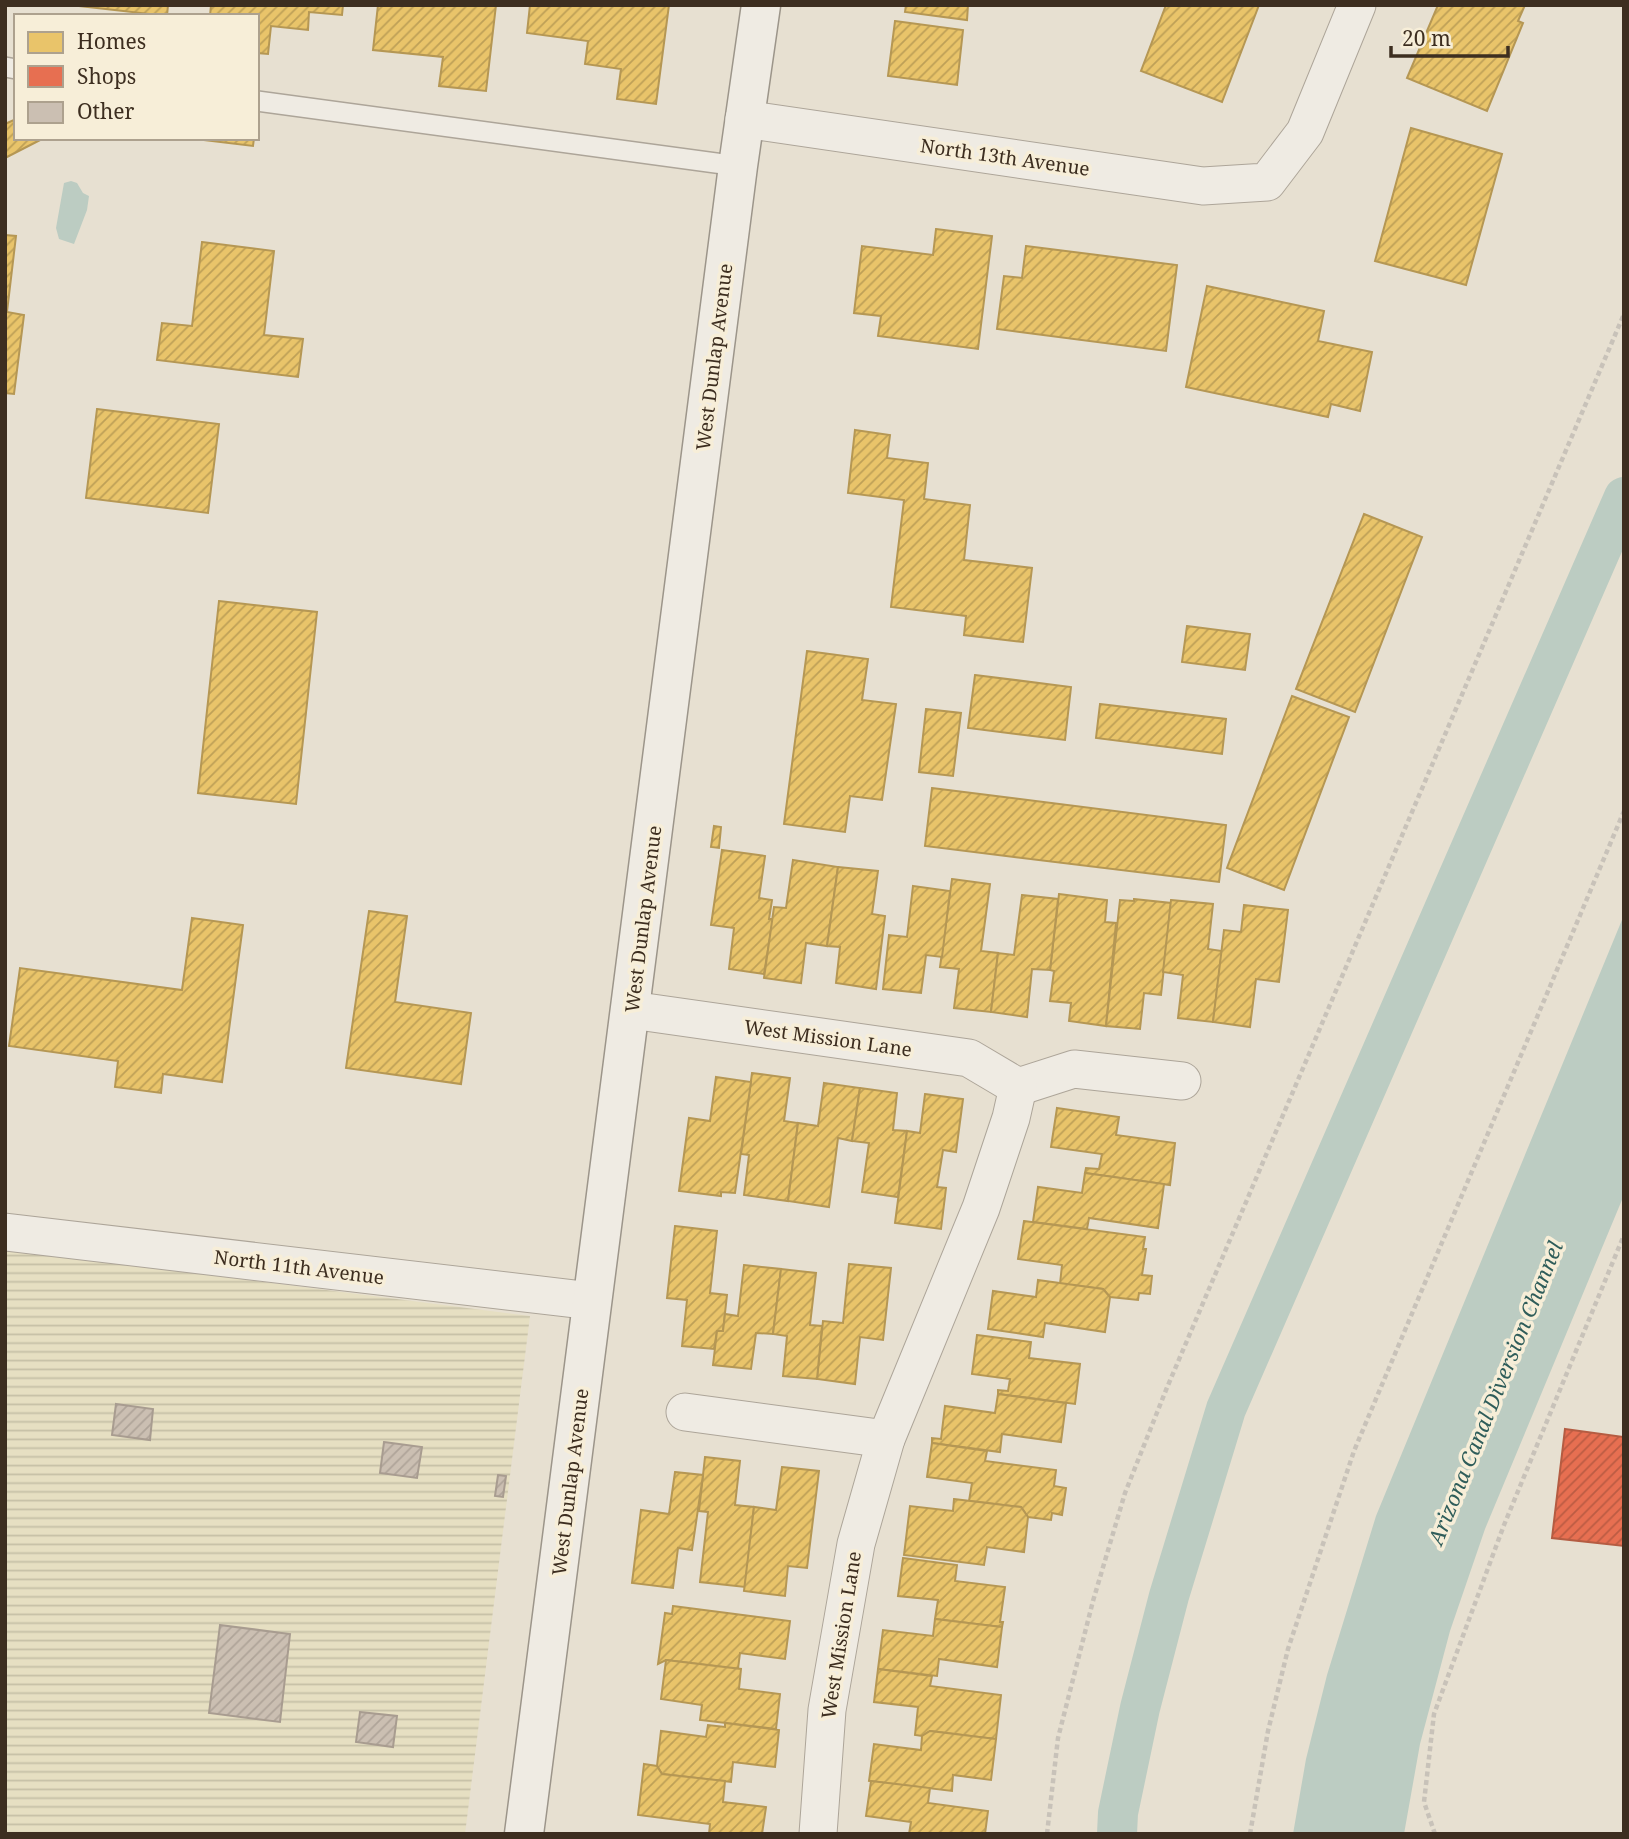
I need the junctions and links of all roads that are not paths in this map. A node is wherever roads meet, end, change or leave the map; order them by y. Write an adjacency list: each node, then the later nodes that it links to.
1 (761, 5): 4 (main road, West Dunlap Avenue)
2 (1357, 5): 4 (street, North 13th Avenue)
3 (259, 101): 5 (lane)
4 (744, 119): 5 (main road, West Dunlap Avenue)
5 (738, 166): 6 (main road, West Dunlap Avenue)
6 (631, 1010): 8 (street, West Mission Lane); 10 (main road, West Dunlap Avenue)
7 (1182, 1081): 8 (street)
8 (1018, 1087): 12 (street, West Mission Lane)
9 (5, 1232): 10 (street, North 11th Avenue)
10 (592, 1301): 13 (main road, West Dunlap Avenue)
11 (685, 1412): 12 (street)
12 (886, 1439): 14 (street, West Mission Lane)
13 (524, 1834)
14 (818, 1834)

